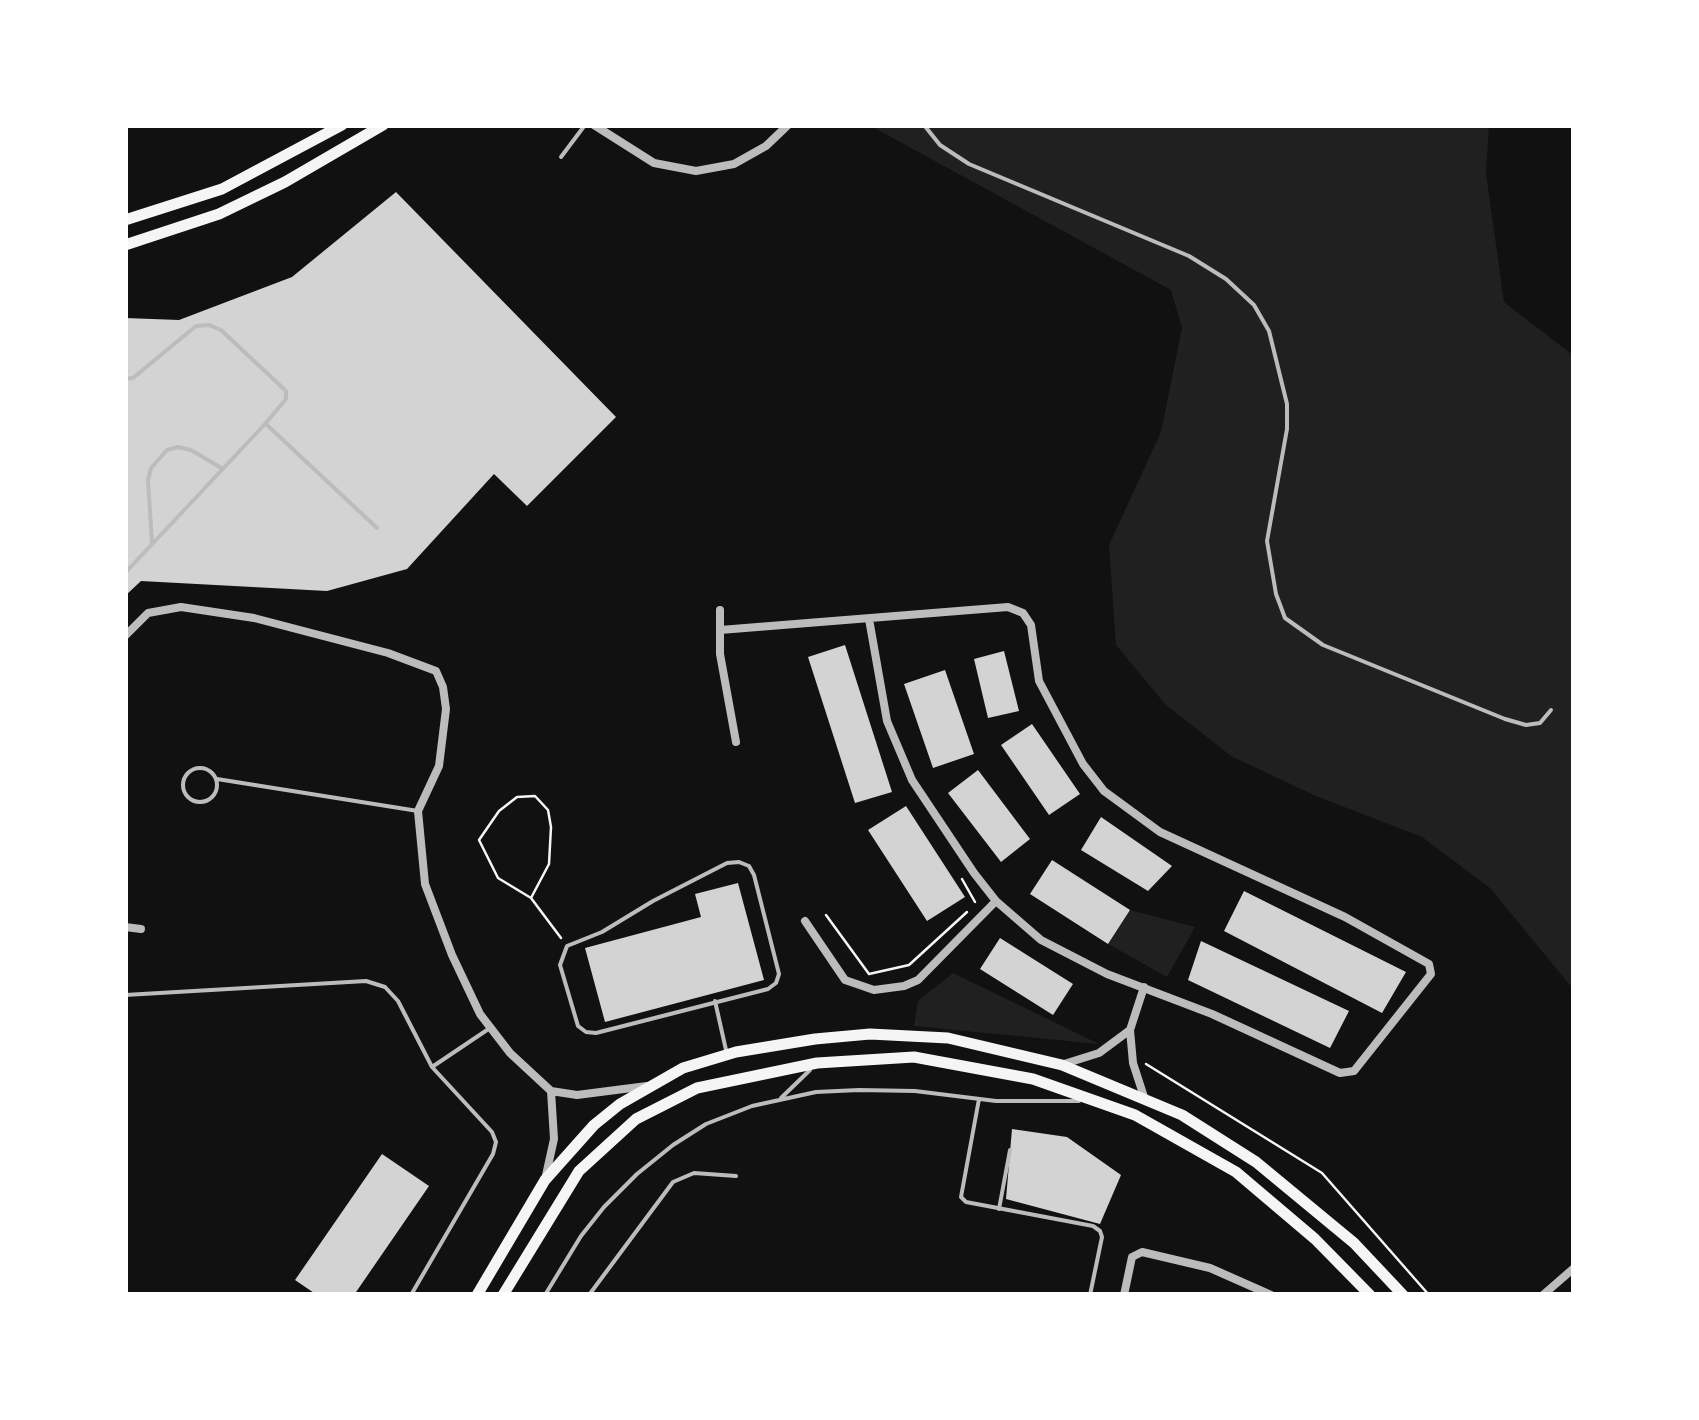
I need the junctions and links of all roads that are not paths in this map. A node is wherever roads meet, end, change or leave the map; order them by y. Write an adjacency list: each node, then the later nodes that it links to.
1 (342, 125): 8 (main road)
2 (383, 125): 9 (main road)
3 (586, 125): 7 (lane)
4 (594, 125): 5 (street)
5 (788, 125)
6 (924, 125): 20 (lane)
7 (561, 157)
8 (125, 220)
9 (125, 245)
10 (125, 379): 11 (lane)
11 (265, 424): 12 (lane); 13 (lane)
12 (223, 469): 14 (lane); 14 (lane)
13 (376, 528)
14 (152, 544): 15 (lane)
15 (125, 573)
16 (720, 610): 18 (street)
17 (869, 619): 18 (street); 24 (street); 28 (street)
18 (720, 630): 21 (street)
19 (125, 636): 23 (street)
20 (1552, 710)
21 (736, 742)
22 (216, 779): 22 (lane); 23 (lane)
23 (418, 811): 31 (street)
24 (996, 902): 25 (street); 28 (street)
25 (805, 921)
26 (125, 927): 27 (street)
27 (141, 929)
28 (1144, 988): 32 (street)
29 (125, 995): 36 (lane)
30 (714, 1001): 30 (lane); 33 (lane)
31 (491, 1028): 36 (lane); 38 (street)
32 (1130, 1030): 35 (street); 42 (street)
33 (727, 1054): 35 (main road); 37 (main road)
34 (817, 1063): 40 (lane); 41 (main road); 50 (main road)
35 (1062, 1065): 42 (main road)
36 (432, 1068): 48 (lane)
37 (647, 1086): 38 (street); 45 (main road)
38 (551, 1090): 45 (street)
39 (978, 1098): 40 (lane); 41 (lane); 46 (lane)
40 (780, 1100): 51 (lane)
41 (1094, 1100): 56 (main road)
42 (1145, 1100): 57 (main road)
43 (1010, 1150): 46 (lane)
44 (736, 1176): 52 (lane)
45 (545, 1180): 49 (main road)
46 (999, 1209): 53 (lane)
47 (1574, 1268): 58 (street)
48 (411, 1295)
49 (477, 1295)
50 (503, 1295)
51 (545, 1295)
52 (588, 1295)
53 (1090, 1295)
54 (1124, 1295): 55 (street)
55 (1270, 1295)
56 (1370, 1295)
57 (1403, 1295)
58 (1543, 1295)

